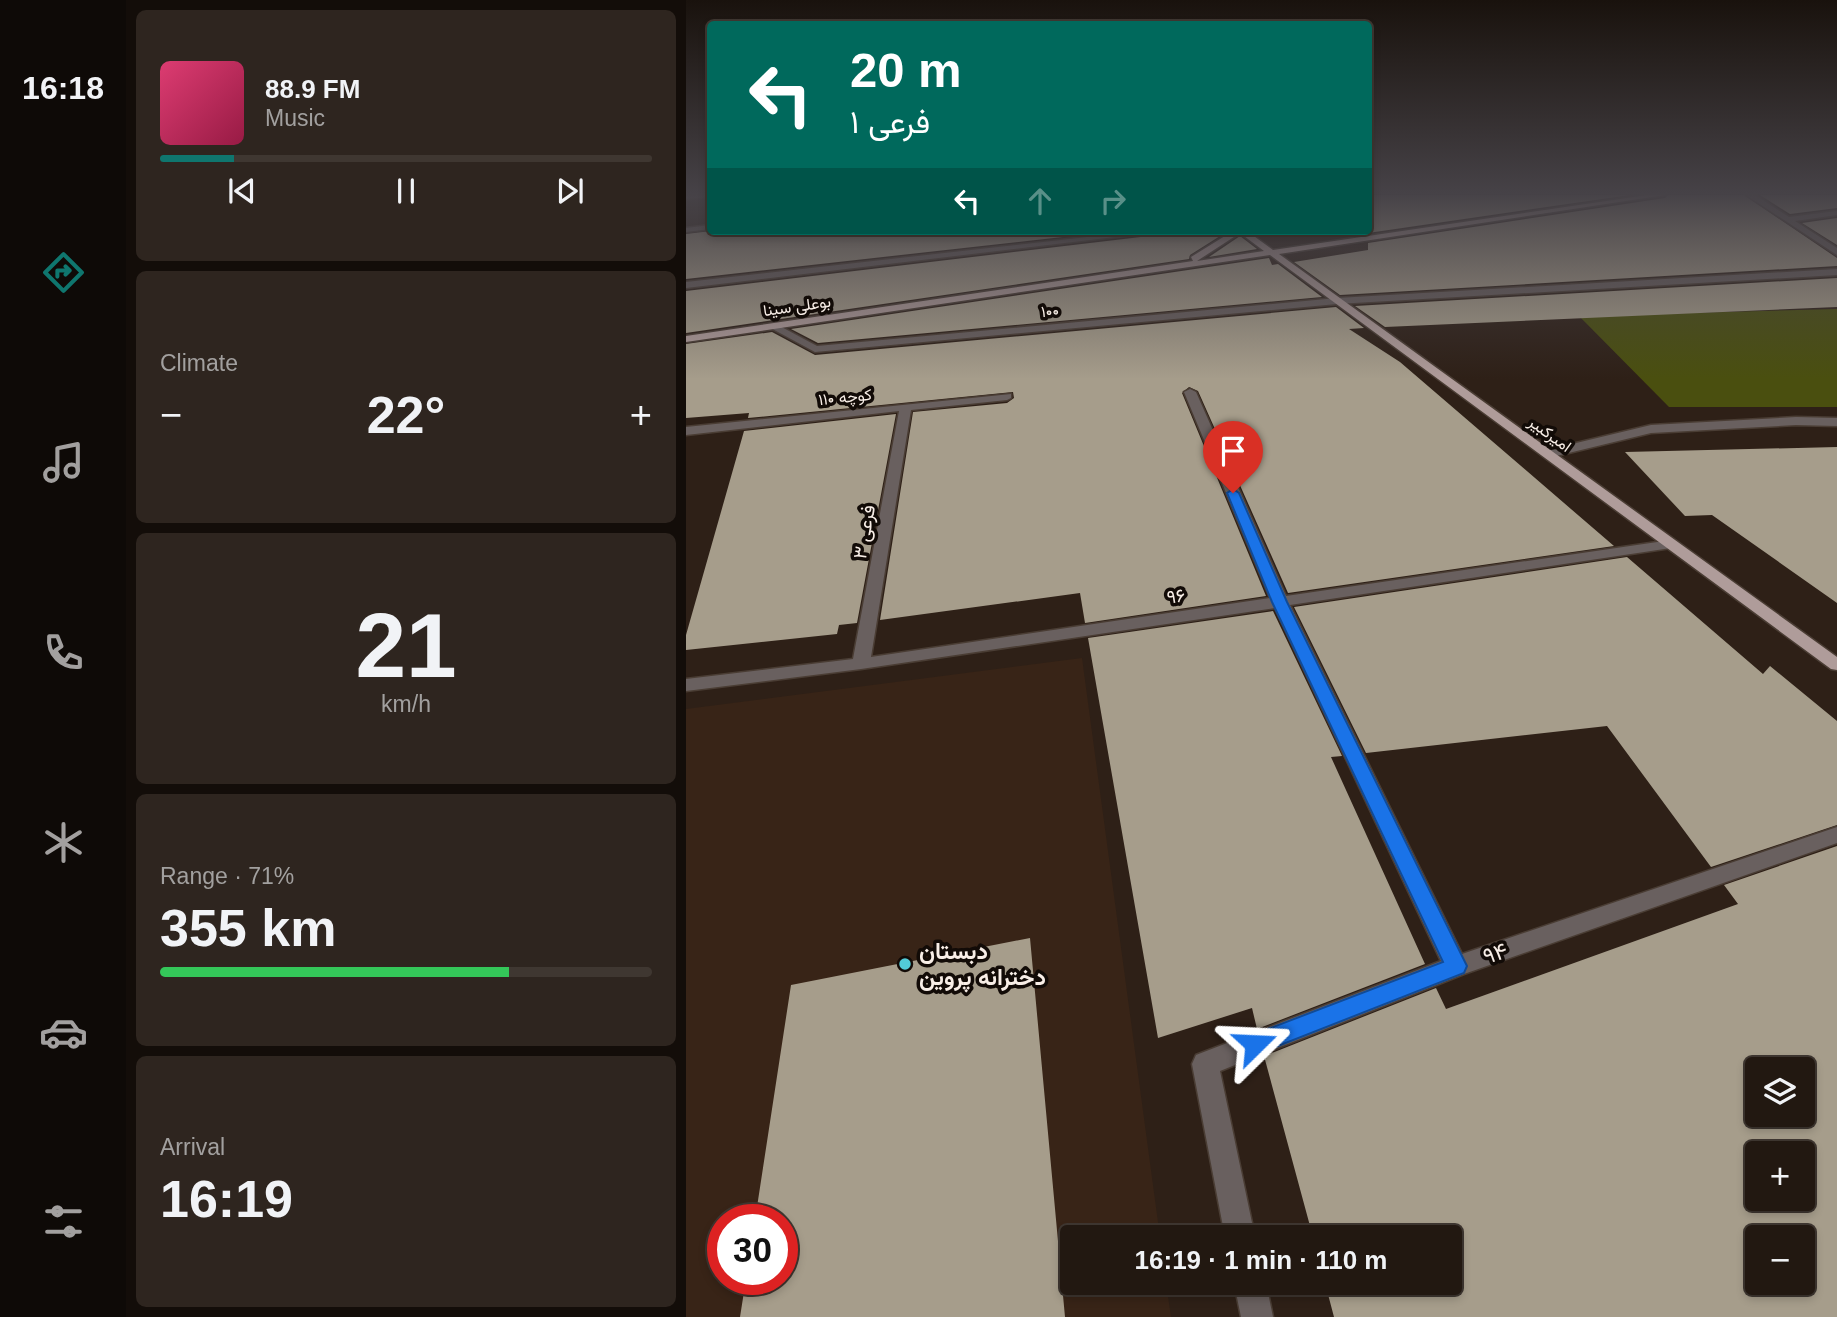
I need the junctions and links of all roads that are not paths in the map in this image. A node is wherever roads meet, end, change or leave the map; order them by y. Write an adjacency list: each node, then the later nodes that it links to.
1 (938, 256): 7 (street)
2 (1200, 256): 5 (main road)
3 (1241, 256): 5 (main road, بوعلی سینا)
4 (1280, 256): 8 (main road, امیرکبیر)
5 (1168, 267): 9 (main road, بوعلی سینا)
6 (1837, 272): 8 (street, ۱۰۰)
7 (686, 285)
8 (1337, 301): 9 (street, ۱۰۰); 16 (main road, امیرکبیر)
9 (772, 326): 10 (main road, بوعلی سینا)
10 (686, 339)
11 (1191, 392): 18 (street)
12 (1007, 396): 13 (street, کوچه ۱۱۰)
13 (906, 407): 15 (street, کوچه ۱۱۰); 19 (street, فرعی ۳)
14 (1837, 422): 16 (street)
15 (686, 431)
16 (1548, 454): 17 (main road, امیرکبیر)
17 (1671, 544): 18 (street, ۹۶); 20 (main road, امیرکبیر)
18 (1280, 602): 19 (street, ۹۶); 23 (street)
19 (861, 664): 21 (street, ۹۶)
20 (1837, 665)
21 (686, 685)
22 (1837, 835): 23 (street, ۹۴)
23 (1456, 966): 24 (street, ۹۴)
24 (1238, 1225)
25 (1252, 1295): 26 (street)
26 (1257, 1317)

